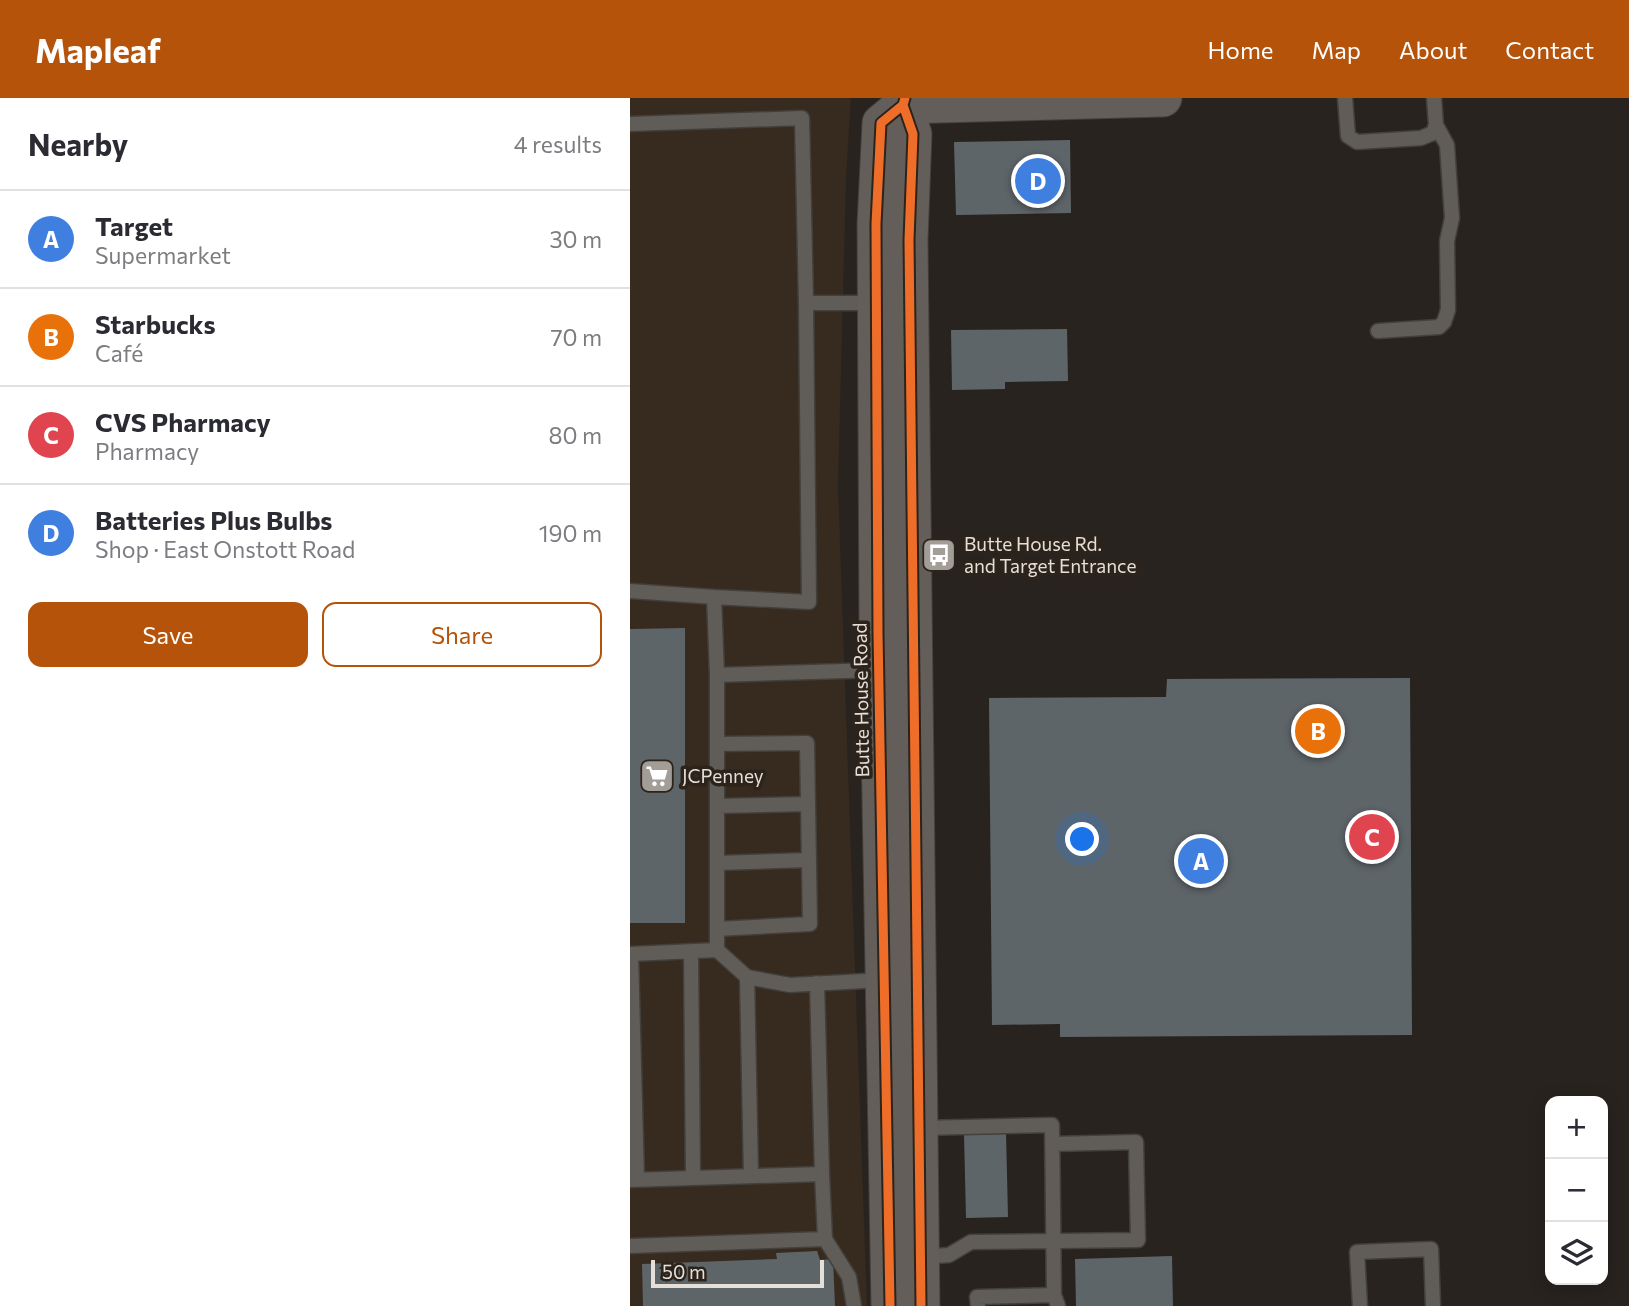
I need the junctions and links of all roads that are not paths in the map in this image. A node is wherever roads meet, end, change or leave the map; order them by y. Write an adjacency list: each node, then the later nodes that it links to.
1 (1163, 98): 4 (main road)
2 (1345, 98): 7 (lane)
3 (1434, 98): 7 (lane)
4 (1042, 100): 5 (main road)
5 (904, 102): 9 (main road, Butte House Road); 13 (main road, Butte House Road)
6 (630, 124): 8 (lane)
7 (1436, 125): 10 (lane)
8 (806, 303): 9 (lane); 12 (lane)
9 (876, 303): 13 (main road, Butte House Road)
10 (1378, 331)
11 (630, 591): 12 (lane)
12 (714, 597): 14 (lane)
13 (897, 668): 14 (lane); 25 (main road, Butte House Road); 27 (main road, Butte House Road)
14 (717, 675): 15 (lane)
15 (717, 744): 16 (lane); 17 (lane)
16 (808, 804): 17 (lane); 18 (lane)
17 (717, 806): 19 (lane)
18 (809, 860): 19 (lane); 20 (lane)
19 (717, 863): 20 (lane)
20 (717, 929): 21 (lane)
21 (717, 950): 22 (lane); 24 (lane)
22 (691, 951): 23 (lane); 31 (lane)
23 (631, 954): 32 (lane)
24 (747, 977): 26 (lane); 30 (lane)
25 (883, 980): 26 (lane); 39 (main road, Butte House Road)
26 (817, 983): 29 (lane)
27 (919, 1128): 28 (lane); 36 (main road, Butte House Road)
28 (1052, 1144): 34 (lane); 34 (lane)
29 (822, 1174): 30 (lane); 33 (lane)
30 (751, 1176): 31 (lane)
31 (693, 1178): 32 (lane)
32 (633, 1179)
33 (825, 1239): 35 (lane); 38 (lane)
34 (1053, 1240): 36 (lane); 37 (lane)
35 (630, 1246)
36 (920, 1257): 40 (main road, Butte House Road)
37 (1056, 1300): 41 (lane)
38 (854, 1306)
39 (890, 1306)
40 (921, 1306)
41 (978, 1306)
42 (1360, 1306): 43 (lane)
43 (1433, 1306)

